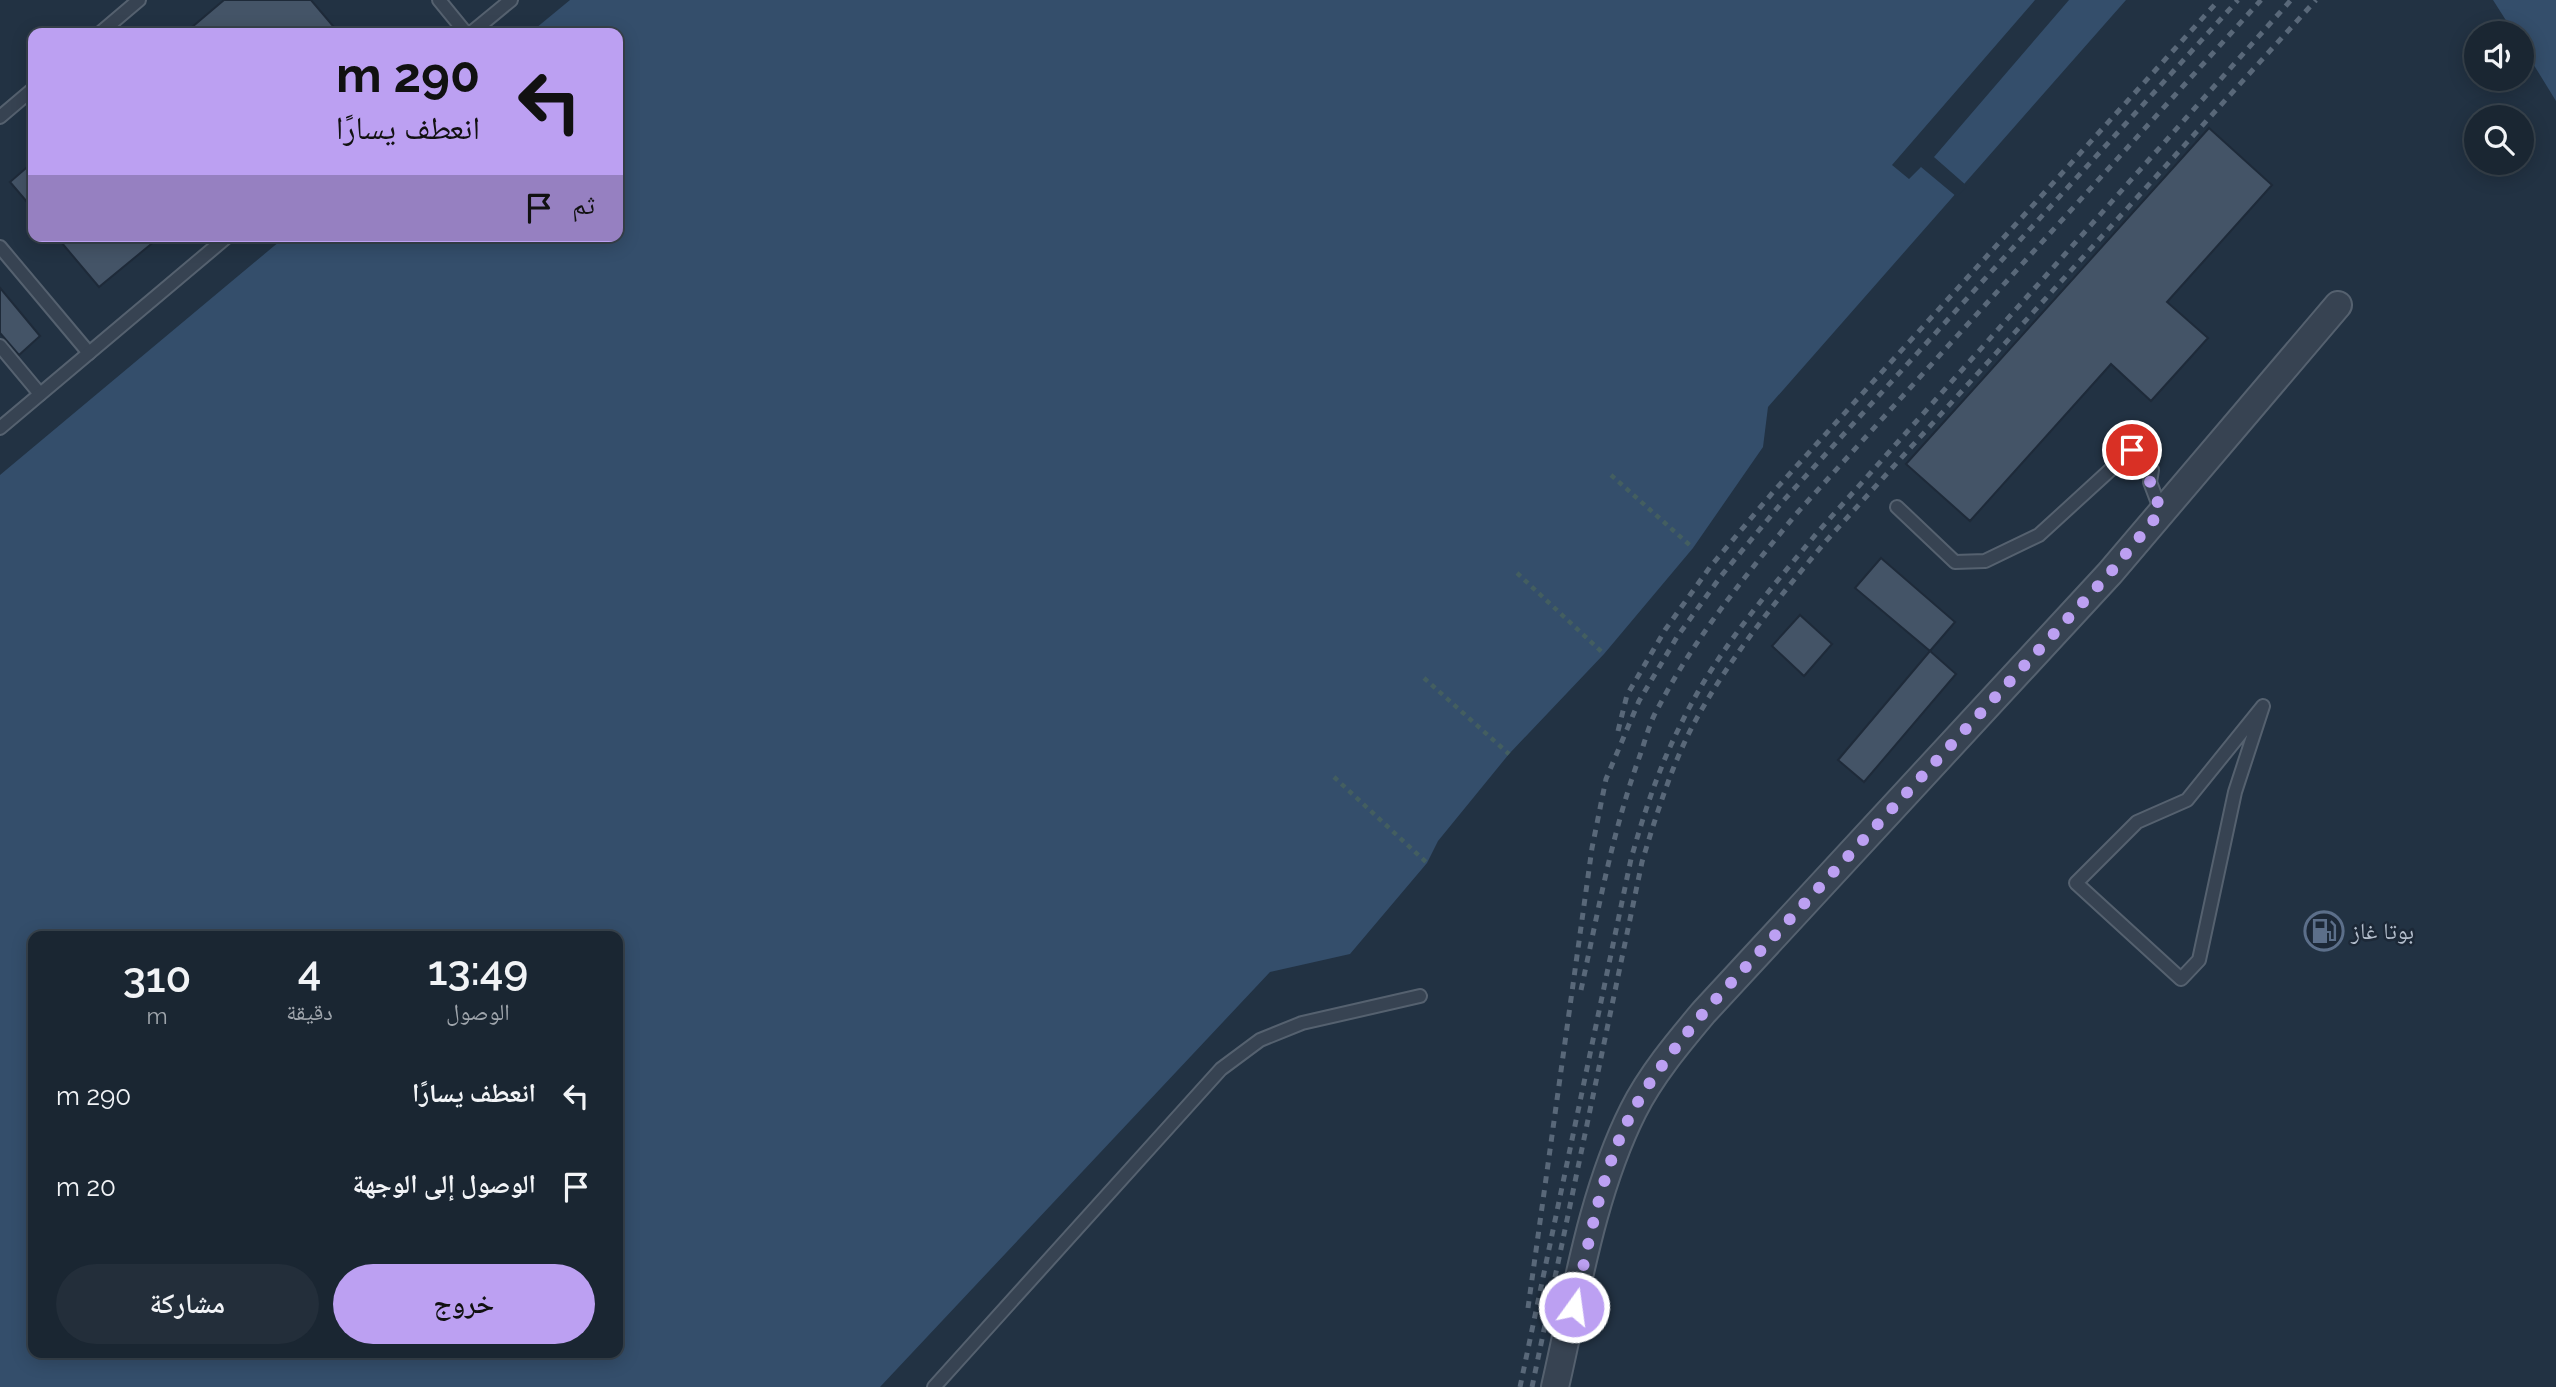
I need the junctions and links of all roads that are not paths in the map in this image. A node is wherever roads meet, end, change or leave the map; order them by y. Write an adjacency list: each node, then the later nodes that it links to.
1 (139, 0): 4 (lane)
2 (439, 0): 5 (lane)
3 (511, 0): 6 (lane)
4 (106, 28)
5 (464, 28)
6 (475, 28)
7 (28, 93): 8 (lane)
8 (0, 117)
9 (221, 242): 13 (lane)
10 (0, 247): 13 (lane)
11 (2338, 304): 17 (street)
12 (0, 346): 14 (lane)
13 (89, 353): 14 (lane)
14 (40, 394): 15 (lane)
15 (0, 428)
16 (1897, 507): 17 (lane)
17 (2161, 511): 21 (street)
18 (2263, 706): 18 (lane)
19 (1420, 996): 20 (lane)
20 (934, 1387)
21 (1555, 1387)

